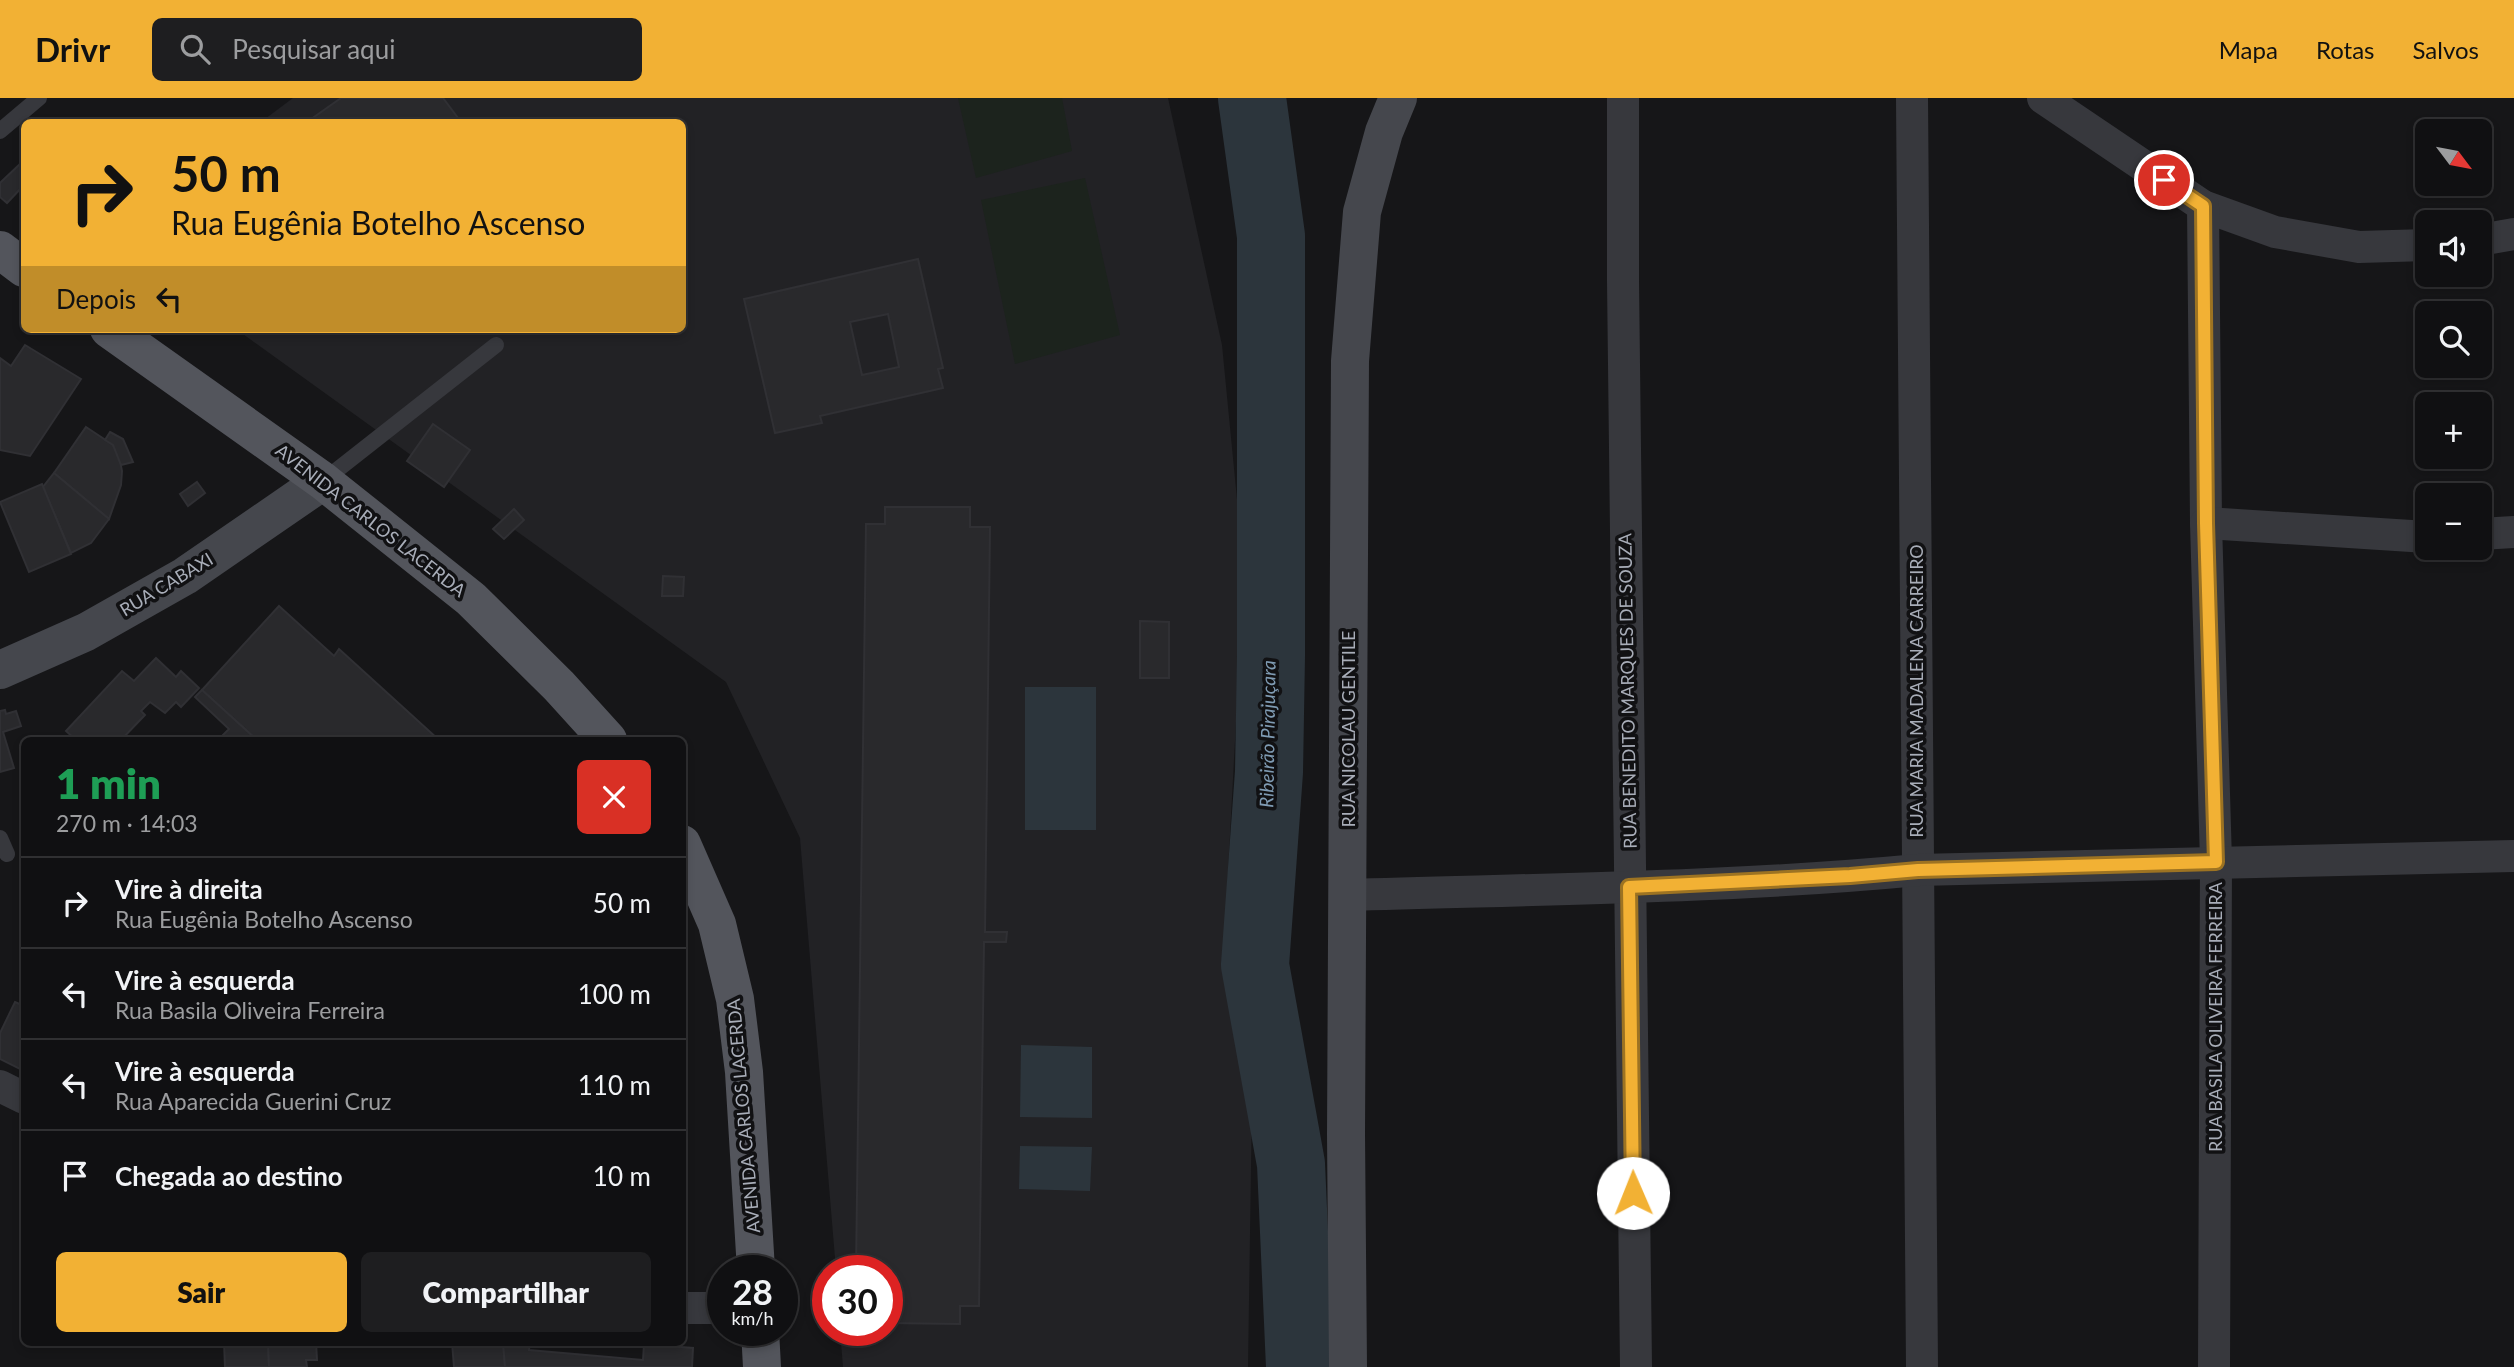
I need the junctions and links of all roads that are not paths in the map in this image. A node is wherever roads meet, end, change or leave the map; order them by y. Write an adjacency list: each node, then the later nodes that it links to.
1 (38, 98): 6 (lane)
2 (1398, 98): 29 (street, RUA NICOLAU GENTILE)
3 (1623, 98): 28 (street, RUA BENEDITO MARQUES DE SOUZA)
4 (1912, 98): 27 (street, RUA MARIA MADALENA CARREIRO)
5 (2057, 102): 7 (street)
6 (0, 131)
7 (2203, 206): 10 (street); 16 (street, RUA BASILA OLIVEIRA FERREIRA)
8 (2514, 234): 9 (street)
9 (2492, 238)
10 (2415, 245)
11 (0, 250): 12 (main road)
12 (21, 266)
13 (115, 333): 15 (main road, AVENIDA CARLOS LACERDA)
14 (496, 345): 15 (lane)
15 (323, 481): 20 (street, RUA CABAXI); 21 (main road, AVENIDA CARLOS LACERDA)
16 (2206, 523): 19 (street); 26 (street, RUA BASILA OLIVEIRA FERREIRA)
17 (2514, 532): 18 (street)
18 (2492, 533)
19 (2415, 536)
20 (0, 670)
21 (605, 737)
22 (0, 838): 24 (lane)
23 (686, 853): 32 (main road, AVENIDA CARLOS LACERDA)
24 (7, 855)
25 (2514, 856): 26 (street)
26 (2216, 862): 27 (street); 40 (street, RUA BASILA OLIVEIRA FERREIRA)
27 (1918, 870): 28 (street); 39 (street, RUA MARIA MADALENA CARREIRO)
28 (1629, 887): 29 (street); 38 (street, RUA BENEDITO MARQUES DE SOUZA)
29 (1347, 895): 37 (street, RUA NICOLAU GENTILE)
30 (0, 1086): 31 (street)
31 (21, 1096)
32 (755, 1255)
33 (686, 1307): 34 (street)
34 (707, 1308)
35 (761, 1346): 36 (main road)
36 (762, 1367)
37 (1348, 1367)
38 (1636, 1367)
39 (1922, 1367)
40 (2214, 1367)

